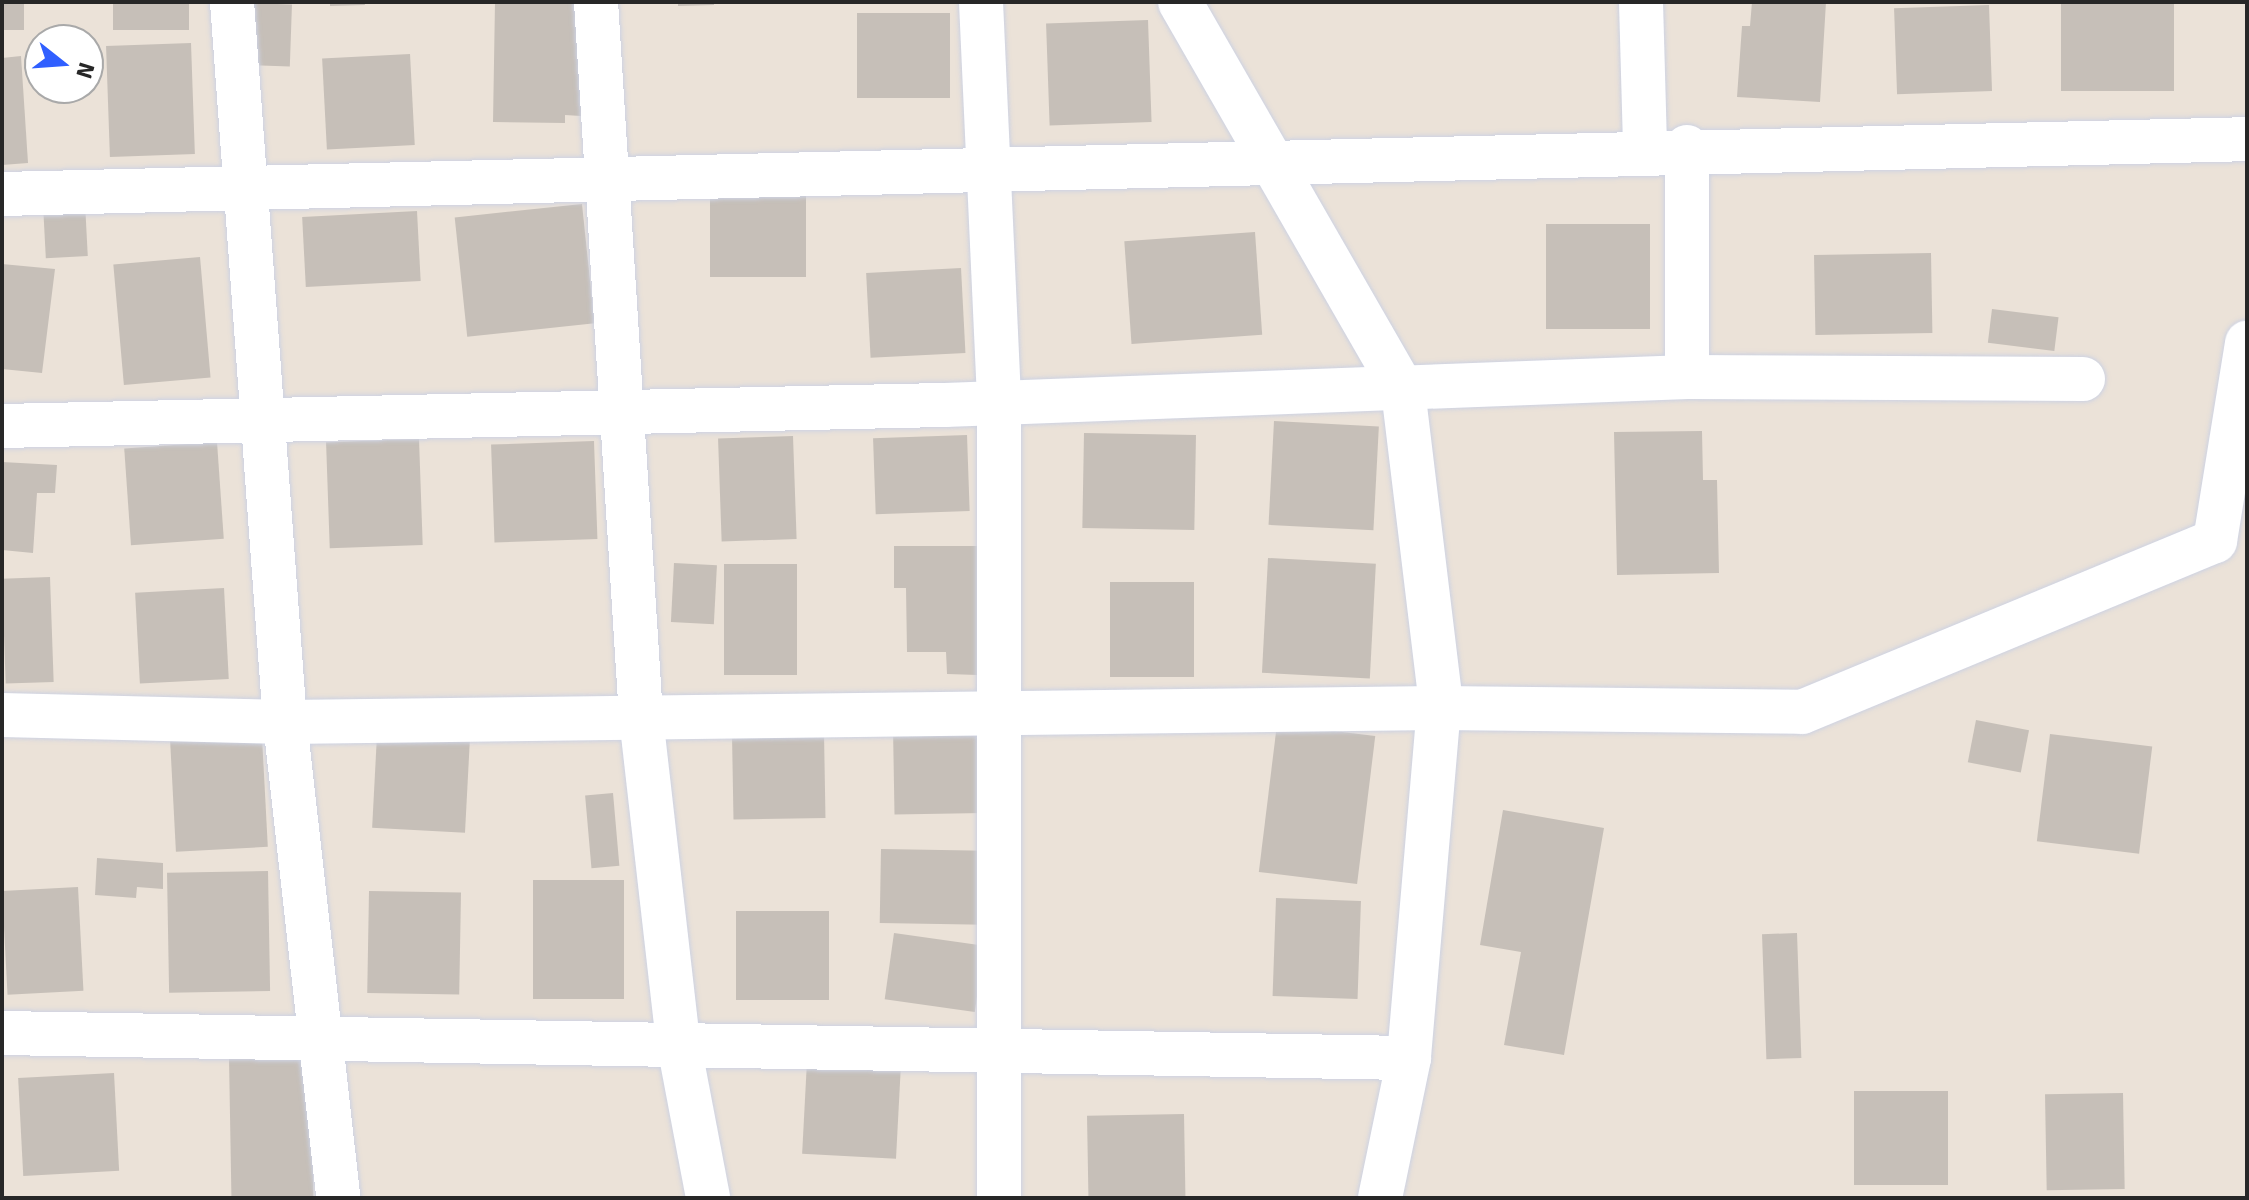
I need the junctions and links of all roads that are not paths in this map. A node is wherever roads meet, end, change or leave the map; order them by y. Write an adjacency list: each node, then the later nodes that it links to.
1 (232, 2): 11 (street)
2 (596, 2): 10 (street)
3 (981, 2): 9 (street)
4 (1180, 2): 8 (street)
5 (1641, 2): 7 (street)
6 (2247, 139): 7 (street)
7 (1666, 148): 8 (street); 14 (street)
8 (1269, 161): 9 (street); 16 (street)
9 (989, 169): 10 (street); 17 (street)
10 (603, 178): 11 (street); 18 (street)
11 (242, 187): 12 (street); 19 (street)
12 (2, 194)
13 (2247, 343): 21 (street)
14 (1687, 377): 15 (street); 16 (street)
15 (2083, 379)
16 (1403, 390): 17 (street); 21 (street)
17 (999, 403): 18 (street); 22 (street)
18 (620, 412): 19 (street); 24 (street)
19 (261, 422): 20 (street); 25 (street)
20 (2, 426)
21 (1438, 708): 22 (street); 30 (street)
22 (994, 713): 24 (street); 29 (street)
23 (2, 715): 25 (street)
24 (641, 717): 25 (street); 28 (street)
25 (285, 722): 27 (street)
26 (2, 1033): 27 (street)
27 (326, 1037): 28 (street); 31 (street)
28 (678, 1040): 29 (street); 32 (street)
29 (996, 1049): 30 (street); 33 (street)
30 (1409, 1058): 34 (street)
31 (338, 1198)
32 (708, 1198)
33 (999, 1198)
34 (1380, 1198)

